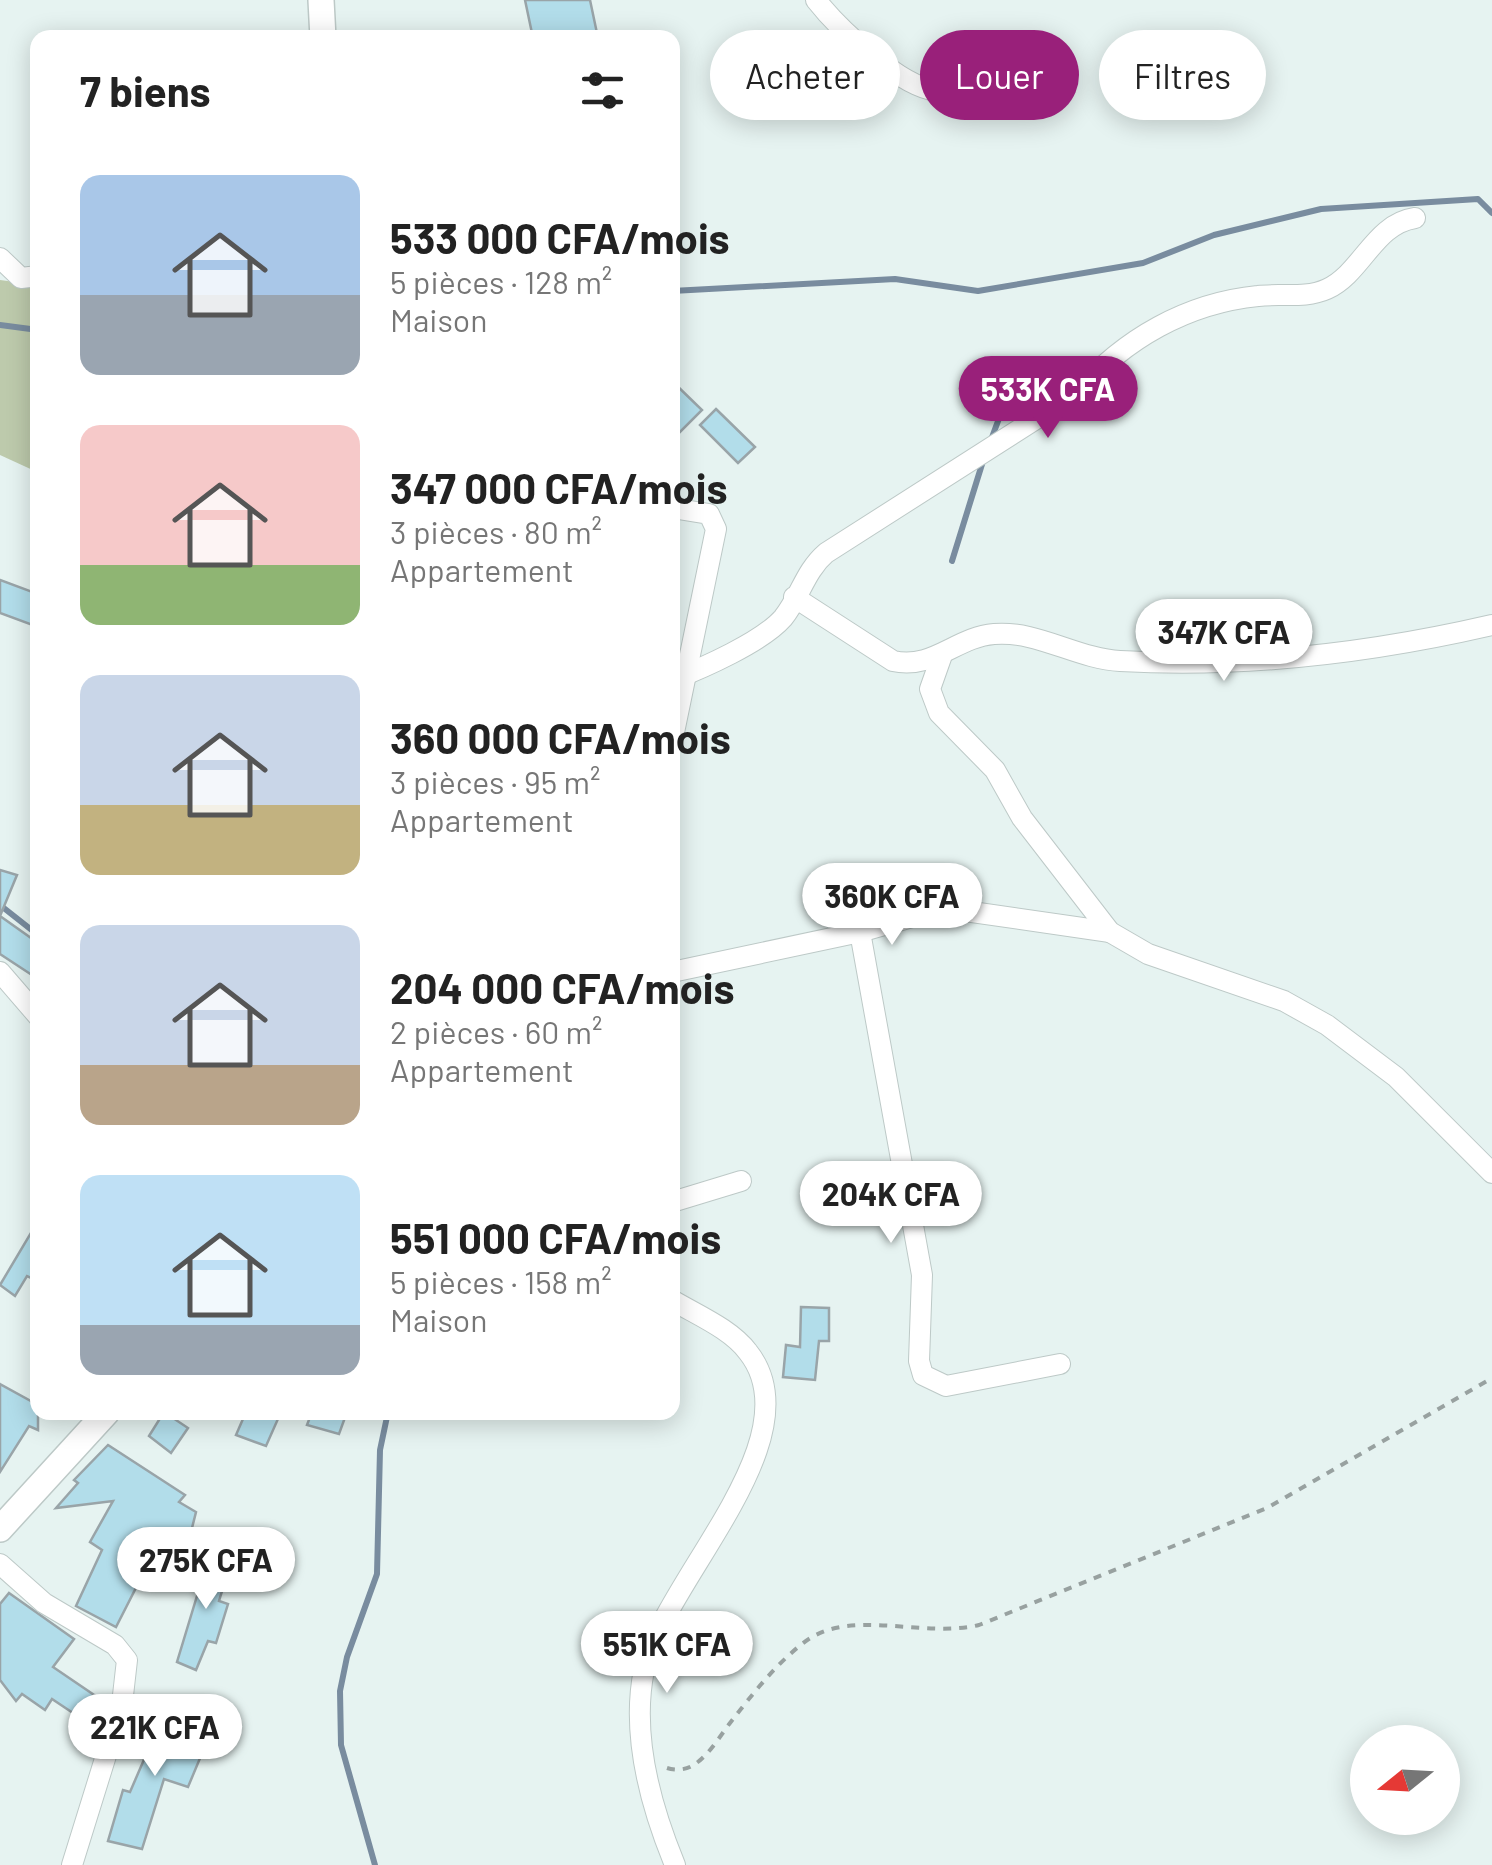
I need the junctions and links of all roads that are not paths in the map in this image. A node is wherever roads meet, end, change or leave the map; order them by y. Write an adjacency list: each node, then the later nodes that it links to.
1 (321, 0): 3 (street)
2 (816, 0): 4 (street)
3 (322, 30)
4 (920, 86)
5 (1415, 218): 9 (street)
6 (0, 258): 7 (street)
7 (30, 277)
8 (680, 509): 12 (street)
9 (794, 597): 11 (street); 12 (street)
10 (1492, 625): 11 (street)
11 (942, 655): 14 (street)
12 (681, 676)
13 (860, 932): 14 (street); 15 (street); 22 (street)
14 (1110, 932): 18 (street)
15 (680, 970)
16 (0, 972): 17 (street)
17 (30, 1007)
18 (1492, 1173)
19 (741, 1182): 20 (street)
20 (680, 1200)
21 (680, 1305): 27 (street)
22 (1060, 1364)
23 (99, 1420): 24 (street)
24 (0, 1529)
25 (0, 1564): 26 (street)
26 (73, 1865)
27 (675, 1865)

